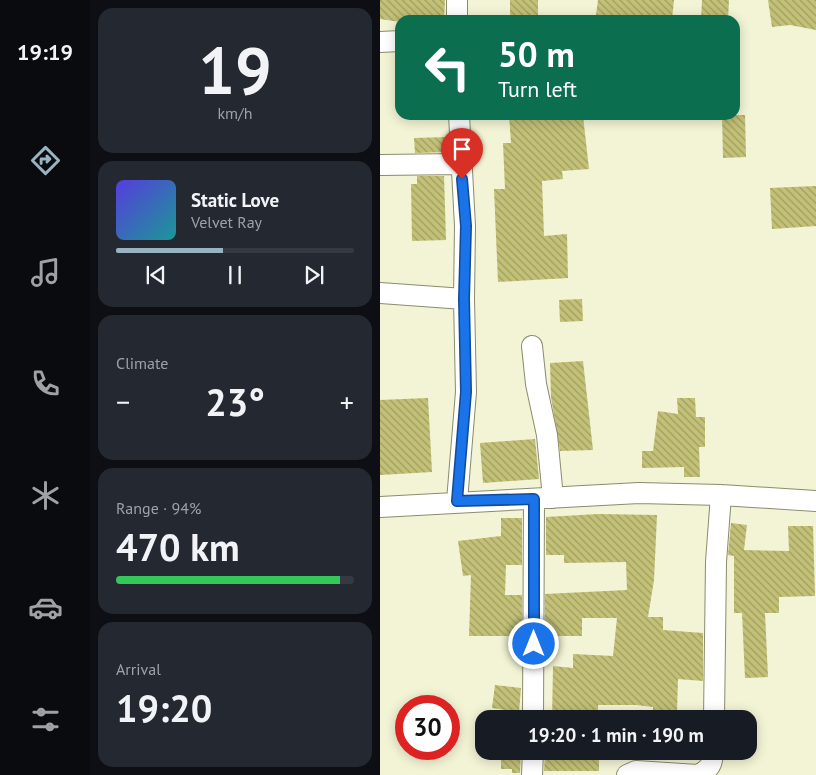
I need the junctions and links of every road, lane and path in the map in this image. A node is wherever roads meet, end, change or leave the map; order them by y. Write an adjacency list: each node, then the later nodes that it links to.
1 (458, 0): 2 (street)
2 (457, 15)
3 (395, 41): 4 (street)
4 (380, 42)
5 (459, 120): 6 (street)
6 (461, 164): 7 (street); 9 (street)
7 (380, 165)
8 (380, 294): 9 (street)
9 (464, 299): 13 (street)
10 (532, 346): 12 (street)
11 (721, 495): 12 (street); 14 (street); 17 (street)
12 (544, 498): 13 (street); 16 (street)
13 (457, 501): 15 (street)
14 (816, 502)
15 (380, 507)
16 (533, 710)
17 (714, 710)
18 (533, 760): 20 (street)
19 (713, 760): 21 (street)
20 (532, 775)
21 (627, 775)

